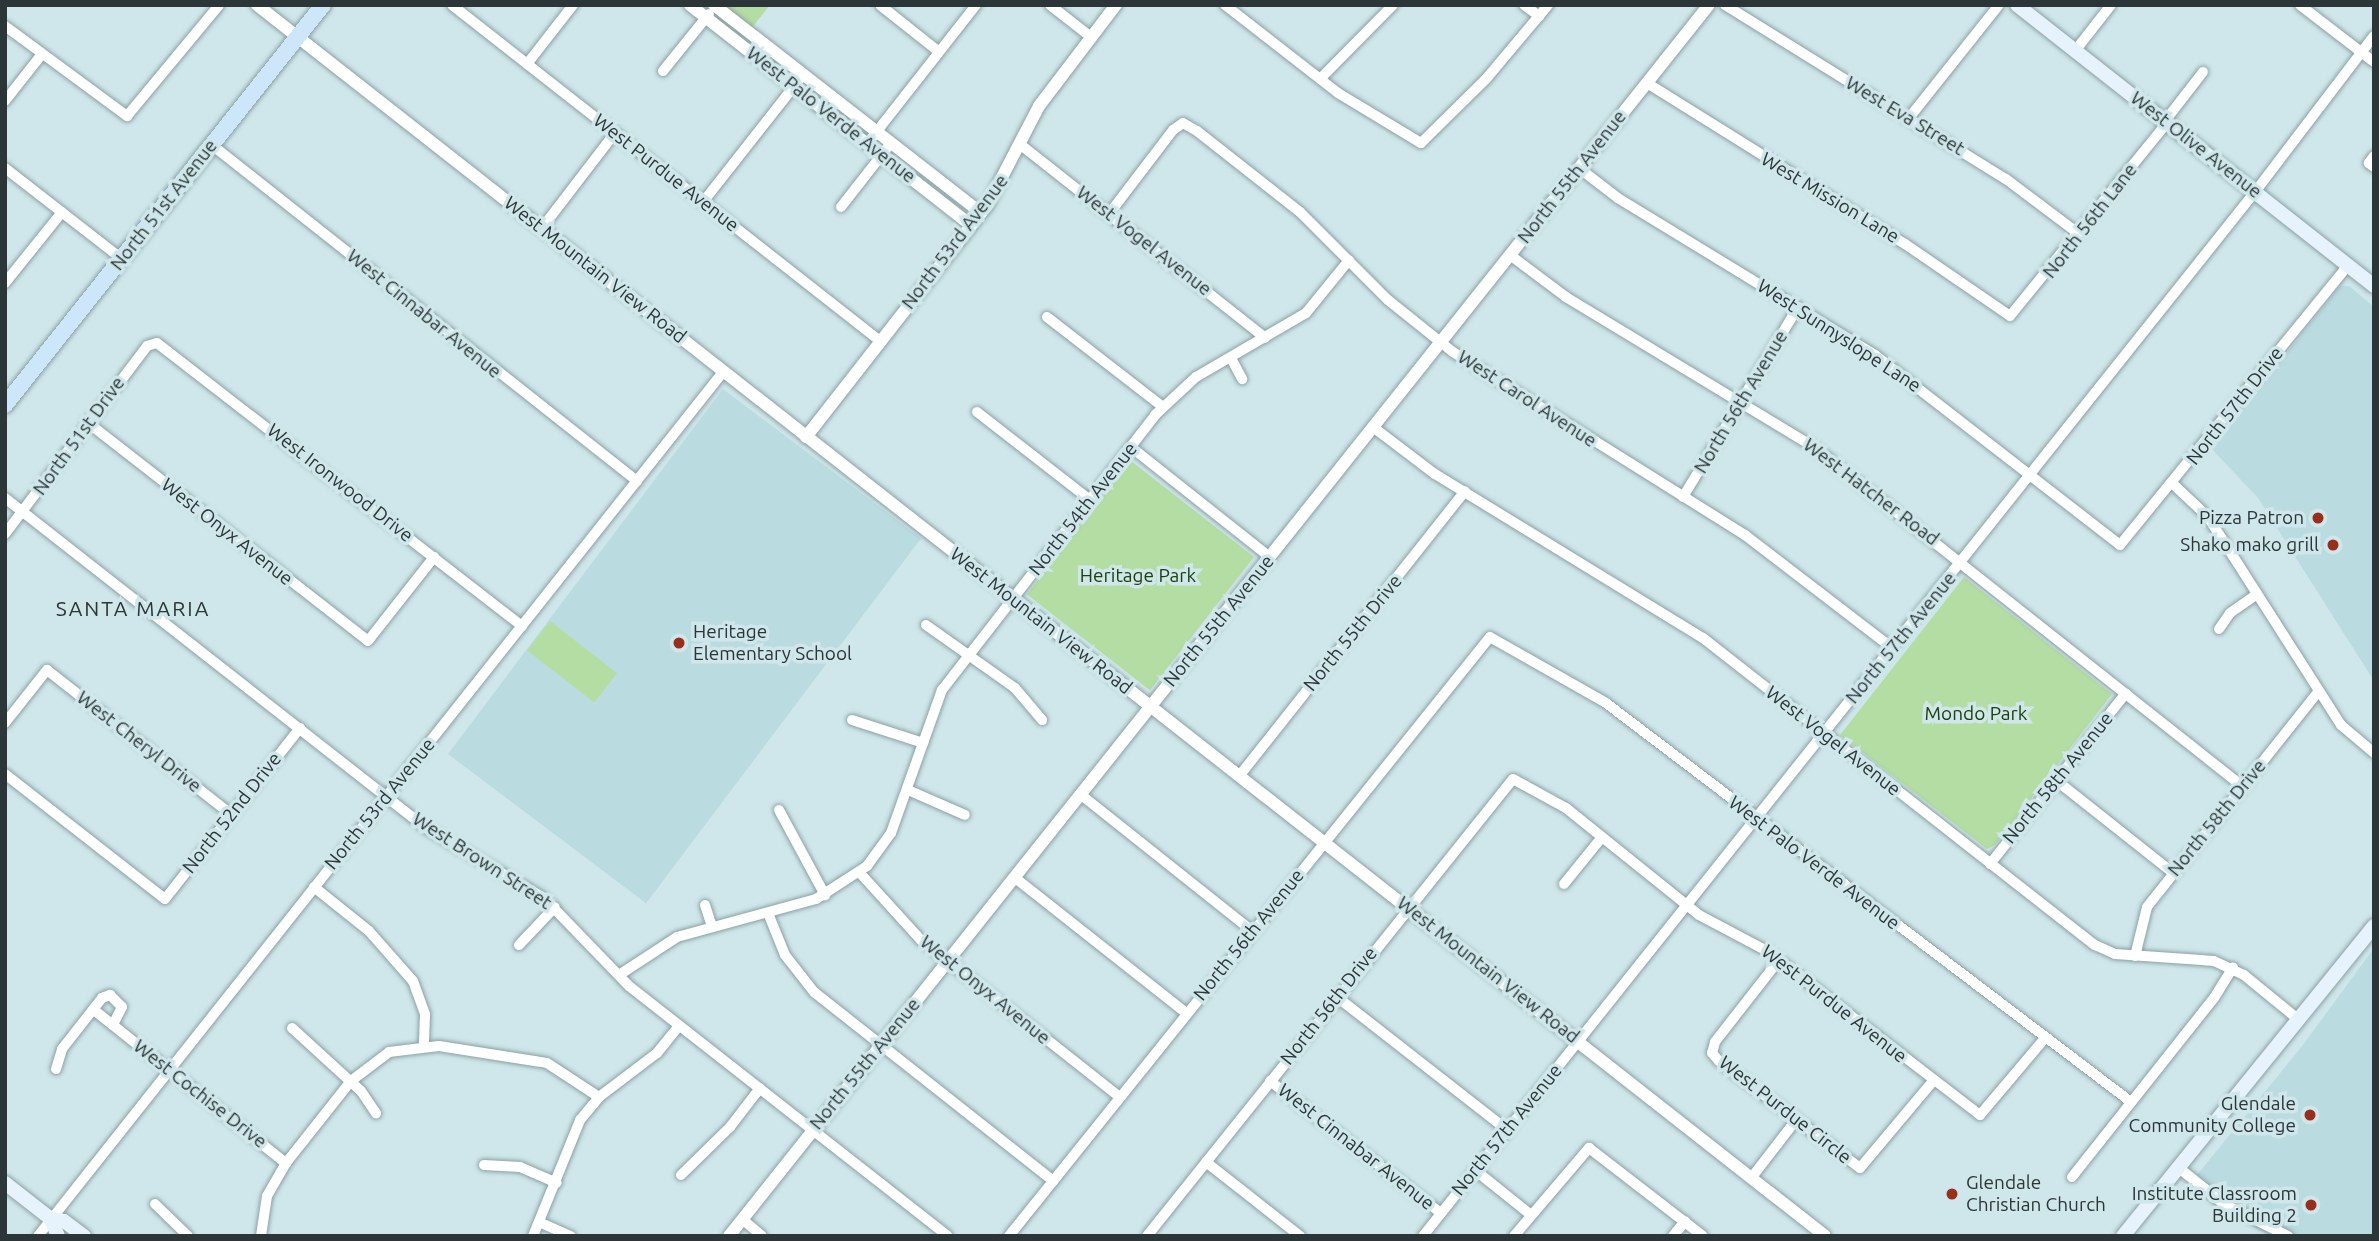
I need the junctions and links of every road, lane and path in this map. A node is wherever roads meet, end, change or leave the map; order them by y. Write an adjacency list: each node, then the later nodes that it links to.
1 (219, 5): 31 (street)
2 (257, 5): 25 (street, West Mountain View Road)
3 (323, 5): 25 (main road, North 51st Avenue)
4 (452, 5): 33 (street, West Purdue Avenue)
5 (573, 5): 33 (street)
6 (690, 5): 23 (street, West Palo Verde Avenue)
7 (880, 5): 29 (street)
8 (976, 5): 29 (street)
9 (1050, 5): 27 (street)
10 (1116, 5): 27 (street, North 53rd Avenue)
11 (1225, 5): 37 (street)
12 (1393, 5): 37 (street)
13 (1524, 5): 22 (street)
14 (1548, 5): 22 (street)
15 (1709, 5): 38 (street, North 55th Avenue)
16 (1725, 5): 41 (street, West Eva Street)
17 (1999, 5): 41 (street)
18 (2017, 5): 28 (main road, West Olive Avenue)
19 (2111, 5): 28 (street)
20 (2300, 5): 30 (street)
21 (714, 6): 23 (street); 36 (street, West Palo Verde Avenue)
22 (1539, 16): 37 (street)
23 (706, 18): 34 (street); 39 (street, West Palo Verde Avenue)
24 (5, 26): 31 (street)
25 (298, 36): 47 (main road, North 51st Avenue); 59 (street, West Mountain View Road)
26 (2374, 36): 30 (street, North 57th Avenue)
27 (1091, 37): 48 (street, North 53rd Avenue)
28 (2075, 51): 42 (main road, West Olive Avenue)
29 (939, 52): 43 (street)
30 (2361, 52): 32 (street); 52 (street, North 57th Avenue)
31 (42, 54): 40 (street)
32 (2374, 62)
33 (527, 64): 44 (street, West Purdue Avenue)
34 (663, 71)
35 (2203, 72): 42 (street, North 56th Lane)
36 (803, 75): 39 (street); 43 (street, West Palo Verde Avenue)
37 (1320, 79)
38 (1647, 83): 51 (street, North 55th Avenue); 68 (street, West Mission Lane)
39 (794, 86): 45 (street, West Palo Verde Avenue); 53 (street)
40 (5, 102)
41 (1909, 118): 60 (street, West Eva Street)
42 (2166, 122): 52 (main road, West Olive Avenue); 60 (street, North 56th Lane)
43 (876, 132): 45 (street); 46 (street, West Palo Verde Avenue)
44 (615, 133): 53 (street, West Purdue Avenue); 59 (street)
45 (867, 144): 49 (street, West Palo Verde Avenue)
46 (891, 144): 49 (street); 56 (street, West Palo Verde Avenue)
47 (212, 145): 62 (main road, North 51st Avenue); 86 (street, West Cinnabar Avenue)
48 (1021, 145): 56 (street, North 53rd Avenue); 57 (street, West Vogel Avenue)
49 (882, 155): 54 (street); 58 (street, West Palo Verde Avenue)
50 (5, 167): 55 (street)
51 (1579, 168): 61 (street, North 55th Avenue); 67 (street, West Sunnyslope Lane)
52 (2255, 192): 64 (main road, West Olive Avenue); 85 (street, North 57th Avenue)
53 (703, 202): 71 (street, West Purdue Avenue)
54 (841, 207)
55 (62, 212): 62 (street); 65 (street)
56 (981, 214): 58 (street, North 53rd Avenue)
57 (1108, 214): 63 (street, West Carol Avenue); 70 (street, West Vogel Avenue)
58 (971, 225): 71 (street, North 53rd Avenue)
59 (542, 228): 75 (street, West Mountain View Road)
60 (2079, 234): 68 (street, North 56th Lane)
61 (1510, 255): 72 (street, North 55th Avenue); 77 (street, West Hatcher Road)
62 (122, 259): 78 (main road, North 51st Avenue)
63 (1349, 260): 70 (street, North 54th Avenue); 72 (street, West Carol Avenue)
64 (2348, 265): 66 (main road, West Olive Avenue); 87 (street, North 57th Drive)
65 (5, 283)
66 (2374, 286)
67 (1798, 307): 77 (street, North 56th Avenue); 85 (street, West Sunnyslope Lane)
68 (2010, 316)
69 (1047, 317): 79 (street)
70 (1265, 338): 74 (street, North 54th Avenue)
71 (880, 341): 83 (street, North 53rd Avenue)
72 (1440, 342): 82 (street, North 55th Avenue); 89 (street, West Carol Avenue)
73 (157, 343): 81 (street, North 51st Drive); 96 (street, West Ironwood Drive)
74 (1231, 358): 76 (street); 79 (street, North 54th Avenue)
75 (723, 372): 83 (street, West Mountain View Road); 86 (street, North 53rd Avenue)
76 (1242, 379)
77 (1740, 402): 89 (street, North 56th Avenue); 97 (street, West Hatcher Road)
78 (5, 405)
79 (1163, 407): 84 (street, North 54th Avenue)
80 (976, 412): 91 (street)
81 (87, 422): 92 (street, North 51st Drive); 96 (street, West Onyx Avenue)
82 (1373, 427): 88 (street, West Vogel Avenue); 95 (street, North 55th Avenue)
83 (806, 436): 99 (street, West Mountain View Road)
84 (1131, 447): 91 (street, North 54th Avenue); 95 (street)
85 (2030, 475): 94 (street, West Sunnyslope Lane); 97 (street, North 57th Avenue)
86 (637, 481): 101 (street, North 53rd Avenue)
87 (2173, 484): 94 (street, North 57th Drive); 98 (street)
88 (1465, 491): 113 (street, West Vogel Avenue); 117 (street, North 55th Drive)
89 (1683, 497): 104 (street, West Carol Avenue)
90 (5, 498): 92 (street, West Brown Street)
91 (1090, 500): 99 (street, North 54th Avenue)
92 (23, 512): 93 (street, North 51st Drive); 112 (street, West Brown Street)
93 (5, 534)
94 (2120, 545)
95 (1270, 556): 108 (street, North 55th Avenue)
96 (434, 557): 101 (street, West Ironwood Drive)
97 (1961, 561): 104 (street, North 57th Avenue); 107 (street, West Hatcher Road)
98 (2257, 594): 102 (street); 106 (street)
99 (1013, 598): 105 (street, North 54th Avenue); 108 (street, West Mountain View Road)
100 (926, 625): 105 (street)
101 (522, 626): 123 (street, North 53rd Avenue)
102 (2219, 629)
103 (1490, 637): 127 (street, West Palo Verde Avenue); 129 (street, North 56th Avenue)
104 (1892, 648): 113 (street, North 57th Avenue)
105 (970, 653): 110 (street); 114 (street, North 54th Avenue)
106 (2319, 691): 115 (street); 120 (street, North 58th Drive)
107 (2126, 693): 119 (street, North 58th Avenue); 120 (street, West Hatcher Road)
108 (1151, 706): 117 (street, West Mountain View Road); 122 (street, North 55th Avenue)
109 (852, 720): 114 (street)
110 (1042, 720)
111 (5, 723): 125 (street, West Cheryl Drive)
112 (300, 728): 123 (street, West Brown Street); 125 (street, North 52nd Drive)
113 (1824, 734): 127 (street, North 57th Avenue); 130 (street, West Vogel Avenue)
114 (923, 743): 121 (street, North 54th Avenue)
115 (2374, 753)
116 (5, 774): 125 (street, North 52nd Drive)
117 (1240, 775): 129 (street, West Mountain View Road)
118 (1513, 779): 128 (street, West Purdue Avenue); 140 (street, North 56th Drive)
119 (2057, 781): 130 (street, North 58th Avenue); 132 (street)
120 (2242, 786): 132 (street, North 58th Drive)
121 (908, 790): 126 (street); 131 (street, North 54th Avenue)
122 (1080, 794): 133 (street, North 55th Avenue); 144 (street)
123 (386, 796): 135 (street, North 53rd Avenue); 139 (street, West Brown Street)
124 (779, 810): 136 (street)
125 (232, 815)
126 (965, 815)
127 (1756, 820): 138 (street, North 57th Avenue); 158 (street, West Palo Verde Avenue)
128 (1602, 837): 134 (street); 138 (street, West Purdue Avenue)
129 (1324, 842): 140 (street, West Mountain View Road); 144 (street, North 56th Avenue)
130 (1990, 864): 146 (street, West Vogel Avenue)
131 (860, 873): 136 (street, North 54th Avenue); 148 (street, West Onyx Avenue)
132 (2173, 873): 146 (street, North 58th Drive)
133 (1014, 877): 148 (street, North 55th Avenue); 153 (street)
134 (1564, 884)
135 (314, 887): 160 (street); 163 (street, North 53rd Avenue)
136 (825, 895): 141 (street, North 54th Avenue)
137 (705, 905): 142 (street)
138 (1687, 906): 147 (street, West Purdue Avenue); 159 (street, North 57th Avenue)
139 (555, 907): 145 (street); 150 (street, West Brown Street)
140 (1408, 907): 151 (street, North 56th Drive); 159 (street, West Mountain View Road)
141 (768, 912): 142 (street, North 54th Avenue); 161 (street)
142 (712, 926): 150 (street, North 54th Avenue)
143 (2374, 926): 154 (main road)
144 (1252, 931): 153 (street, North 56th Avenue)
145 (519, 945)
146 (2135, 956): 149 (street, West Vogel Avenue)
147 (1779, 960): 166 (street, West Purdue Avenue); 172 (street, West Purdue Circle)
148 (947, 961): 161 (street, North 55th Avenue); 169 (street, West Onyx Avenue)
149 (2233, 968): 154 (street, West Vogel Avenue); 170 (street)
150 (619, 975): 156 (street, West Brown Street)
151 (1337, 997): 165 (street, North 56th Drive); 174 (street)
152 (94, 1010): 155 (street, West Cochise Drive); 155 (street); 162 (street)
153 (1186, 1013): 169 (street, North 56th Avenue)
154 (2299, 1020): 178 (main road)
155 (113, 1025): 163 (street, West Cochise Drive)
156 (679, 1026): 167 (street, West Brown Street); 168 (street)
157 (292, 1028): 164 (street)
158 (2045, 1038): 166 (street, West Purdue Avenue); 170 (street, West Palo Verde Avenue)
159 (1579, 1041): 174 (street, North 57th Avenue); 181 (street, West Mountain View Road)
160 (424, 1045): 164 (street); 168 (street)
161 (881, 1045): 173 (street, North 55th Avenue); 183 (street)
162 (56, 1069)
163 (169, 1070): 176 (street, West Cochise Drive); 189 (street, North 53rd Avenue)
164 (351, 1081): 171 (street); 176 (street)
165 (1270, 1081): 175 (street, North 56th Drive); 187 (street, West Cinnabar Avenue)
166 (1933, 1081): 172 (street, West Purdue Circle)
167 (760, 1088): 173 (street, West Brown Street); 180 (street)
168 (599, 1097): 185 (street)
169 (1120, 1097): 183 (street, North 56th Avenue)
170 (2131, 1102): 182 (street)
171 (376, 1112)
172 (1796, 1121): 181 (street)
173 (813, 1130): 190 (street, North 55th Avenue); 202 (street, West Brown Street)
174 (1507, 1130): 179 (street, North 57th Avenue)
175 (1206, 1162): 204 (street, North 56th Drive); 205 (street)
176 (286, 1163): 197 (street)
177 (484, 1165): 185 (street)
178 (2179, 1168): 211 (main road); 212 (street)
179 (1475, 1170): 187 (street, North 57th Avenue); 188 (street)
180 (681, 1175)
181 (1752, 1177): 210 (street, West Mountain View Road)
182 (2072, 1177)
183 (1054, 1181): 203 (street, North 56th Avenue)
184 (5, 1183): 189 (main road)
185 (557, 1183): 192 (street)
186 (155, 1204): 196 (street)
187 (1441, 1213): 206 (street, North 57th Avenue)
188 (1531, 1215): 191 (street); 207 (street)
189 (51, 1219): 193 (street, North 53rd Avenue); 194 (main road); 195 (main road)
190 (741, 1219): 200 (street, North 55th Avenue); 201 (street)
191 (1685, 1221): 208 (street); 209 (street)
192 (539, 1222): 198 (street); 199 (street)
193 (38, 1236)
194 (58, 1236)
195 (84, 1236)
196 (188, 1236)
197 (261, 1236)
198 (533, 1236)
199 (571, 1236)
200 (729, 1236)
201 (762, 1236)
202 (948, 1236)
203 (1009, 1236)
204 (1147, 1236)
205 (1300, 1236)
206 (1423, 1236)
207 (1514, 1236)
208 (1673, 1236)
209 (1703, 1236)
210 (1825, 1236)
211 (2123, 1236)
212 (2288, 1236)

